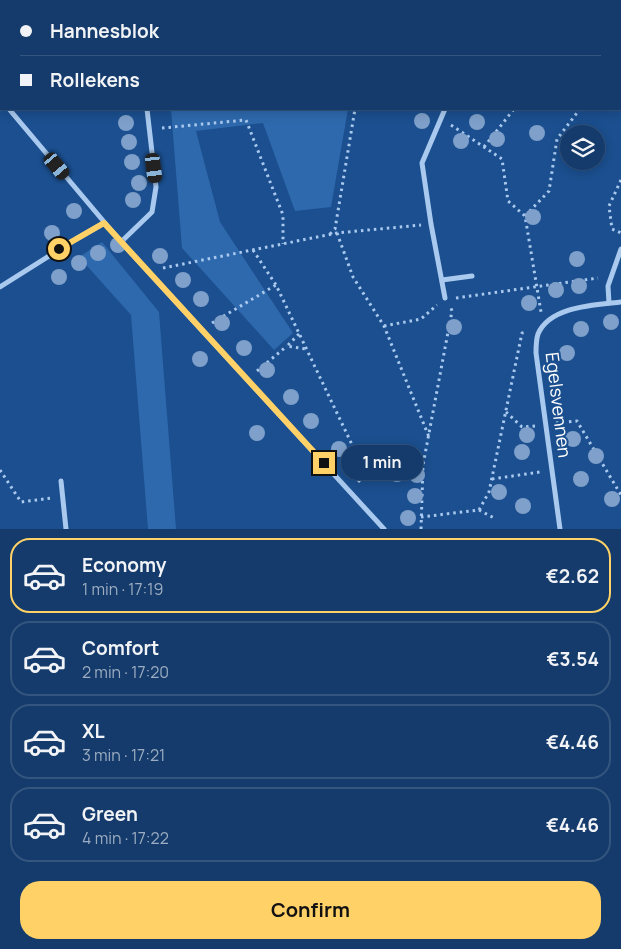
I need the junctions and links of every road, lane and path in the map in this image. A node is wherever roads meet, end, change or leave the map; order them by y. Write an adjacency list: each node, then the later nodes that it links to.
1 (10, 110): 12 (street)
2 (147, 110): 8 (street)
3 (355, 110): 16 (path)
4 (444, 110): 7 (street)
5 (513, 110): 9 (path)
6 (579, 110): 11 (path)
7 (440, 118): 9 (path); 13 (street)
8 (149, 129): 17 (street); 18 (path)
9 (484, 147): 11 (path)
10 (621, 180): 15 (path)
11 (525, 216): 27 (path)
12 (104, 223): 17 (street); 26 (street)
13 (431, 224): 14 (path); 24 (street)
14 (337, 233): 16 (path); 32 (path)
15 (621, 233)
16 (330, 235): 18 (path)
17 (120, 242): 21 (street)
18 (283, 244): 20 (path)
19 (621, 249): 23 (street)
20 (253, 250): 21 (path); 25 (path)
21 (148, 272): 33 (street)
22 (472, 276): 24 (street)
23 (611, 276): 27 (path); 30 (street)
24 (442, 280): 28 (street)
25 (276, 285): 33 (path); 34 (path)
26 (0, 287)
27 (536, 288): 28 (path); 31 (path)
28 (445, 298): 32 (path); 40 (path)
29 (621, 302): 30 (street)
30 (609, 303): 31 (street)
31 (544, 325): 38 (path); 39 (street, Egelsvennen)
32 (384, 326): 40 (path)
33 (201, 330): 37 (street)
34 (299, 334): 35 (path); 36 (path)
35 (287, 346): 36 (path); 37 (path)
36 (306, 348): 44 (path)
37 (246, 379): 47 (street)
38 (506, 412): 39 (path); 45 (path)
39 (545, 425): 43 (street, Egelsvennen); 48 (path)
40 (430, 438): 41 (path)
41 (423, 465): 44 (path); 51 (path)
42 (0, 470): 49 (path)
43 (552, 470): 45 (path); 56 (street, Egelsvennen)
44 (366, 474): 47 (path)
45 (492, 478): 50 (path)
46 (60, 481): 49 (street)
47 (349, 491): 54 (street)
48 (621, 495)
49 (62, 497): 53 (street)
50 (479, 510): 51 (path); 52 (path)
51 (421, 517): 55 (path)
52 (494, 518)
53 (66, 529)
54 (384, 529)
55 (421, 529)
56 (560, 529)

